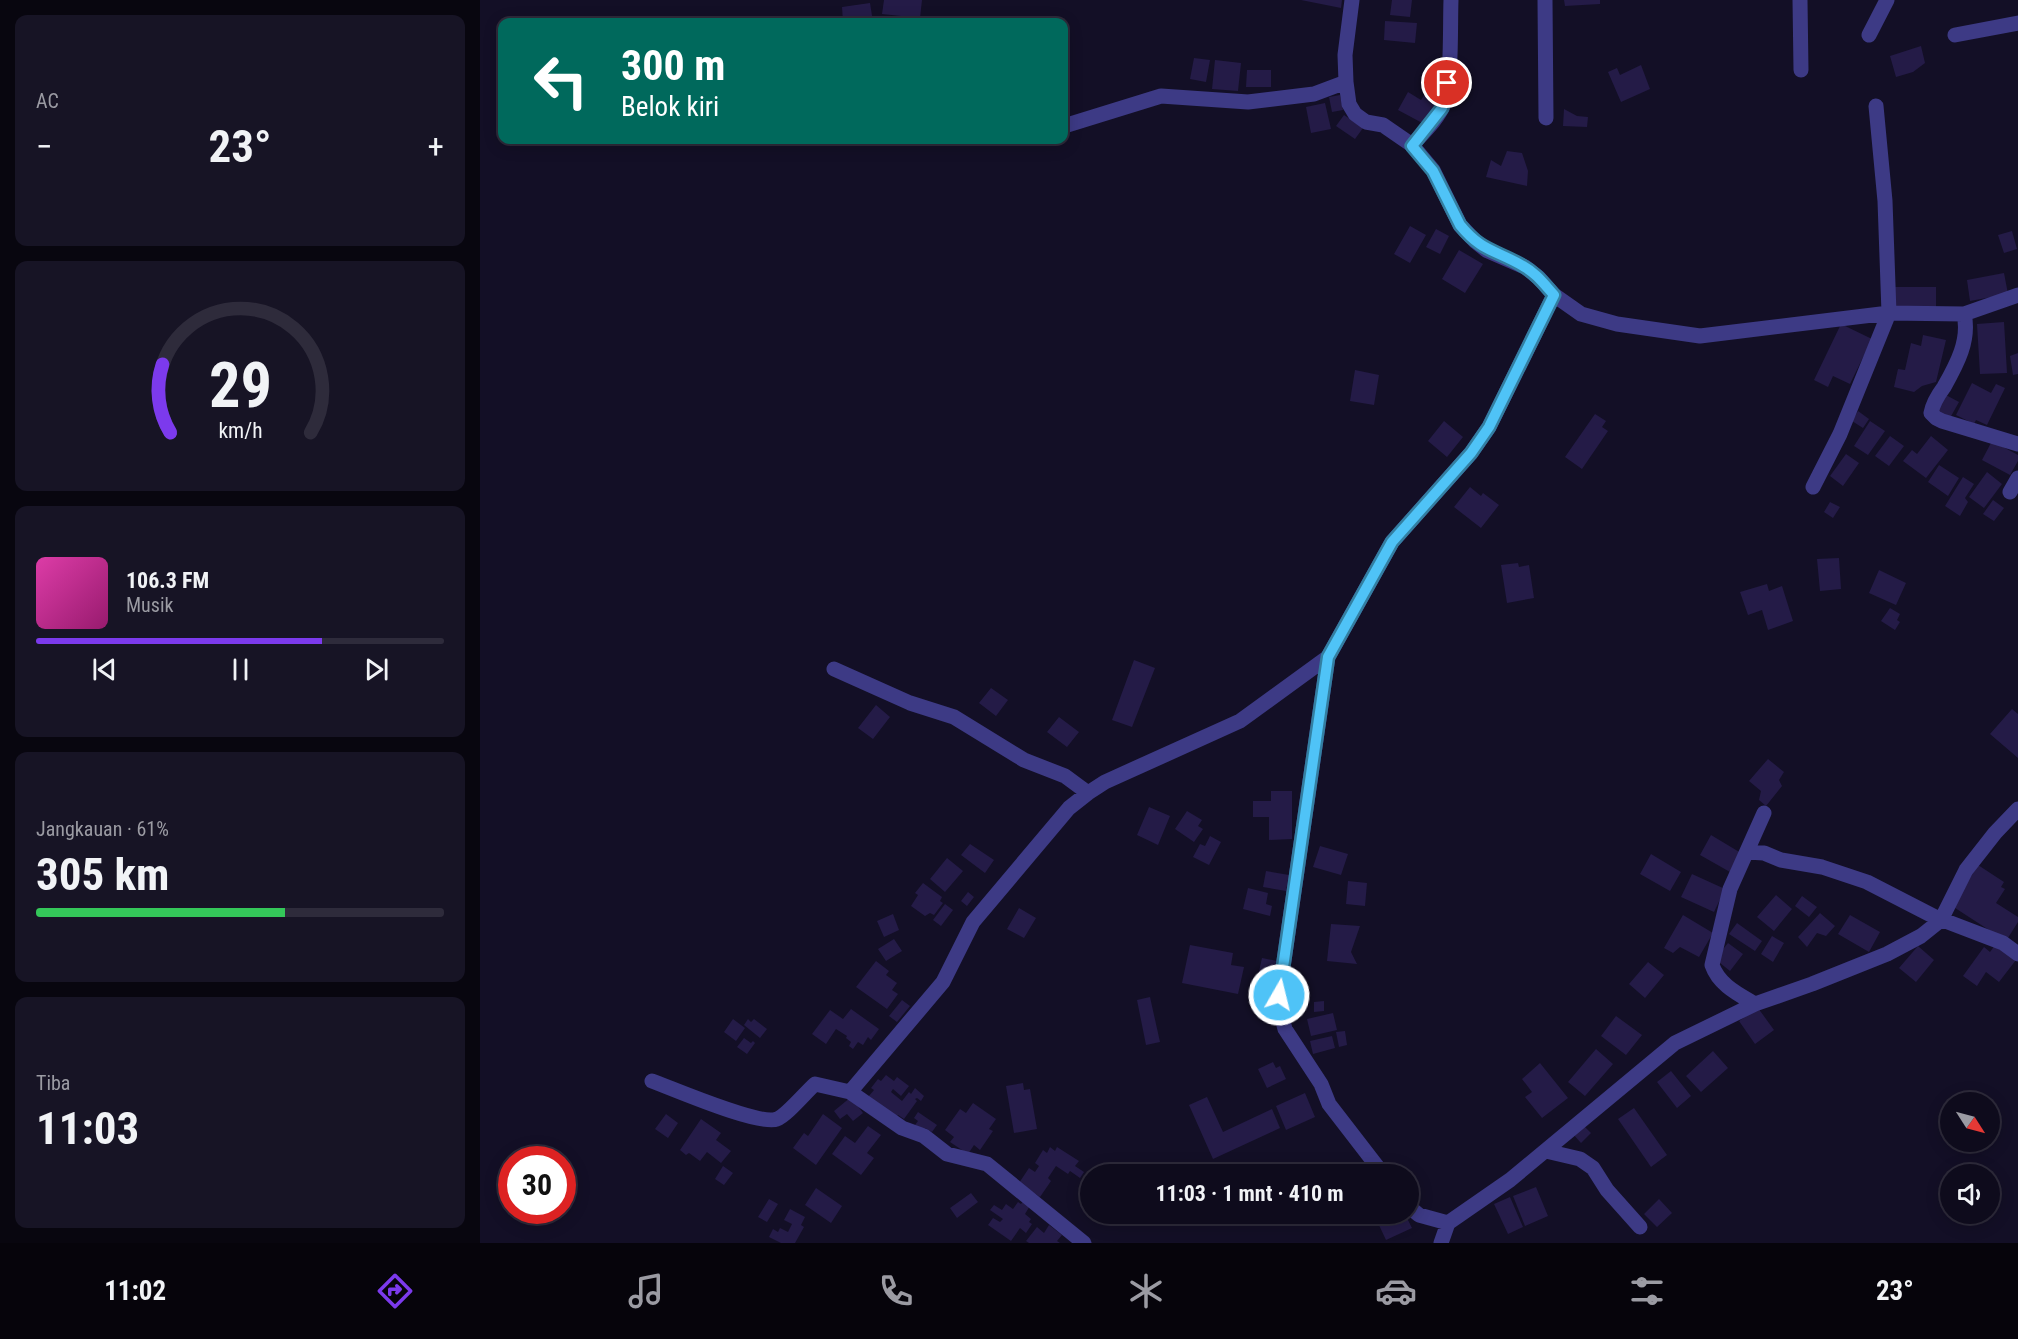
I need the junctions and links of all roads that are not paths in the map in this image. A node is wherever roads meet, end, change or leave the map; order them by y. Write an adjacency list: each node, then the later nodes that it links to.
1 (1352, 0): 10 (street)
2 (1451, 0): 14 (street)
3 (1545, 0): 12 (street)
4 (1800, 0): 9 (street)
5 (1887, 0): 7 (street)
6 (2018, 23): 8 (street)
7 (1869, 35)
8 (1954, 35)
9 (1801, 70)
10 (1346, 82): 13 (street); 14 (street)
11 (1876, 105): 17 (street)
12 (1546, 118)
13 (1068, 125)
14 (1412, 146): 15 (street)
15 (1554, 295): 17 (street); 23 (street)
16 (2018, 295): 18 (street)
17 (1889, 313): 18 (street); 21 (street)
18 (1964, 314): 19 (street)
19 (2018, 444)
20 (2018, 478): 22 (street)
21 (1813, 487)
22 (2010, 492)
23 (1328, 657): 25 (street); 35 (street)
24 (834, 669): 25 (street)
25 (1088, 793): 33 (street)
26 (2018, 809): 29 (street)
27 (1764, 813): 28 (street)
28 (1747, 852): 29 (street); 31 (street)
29 (1941, 920): 30 (street); 31 (street)
30 (2018, 954)
31 (1755, 1004): 34 (street)
32 (652, 1081): 33 (street)
33 (850, 1092): 39 (street)
34 (1546, 1151): 37 (street); 38 (street)
35 (1375, 1164)
36 (1419, 1215): 37 (street)
37 (1448, 1223): 40 (street)
38 (1640, 1227)
39 (1084, 1243)
40 (1442, 1243)

